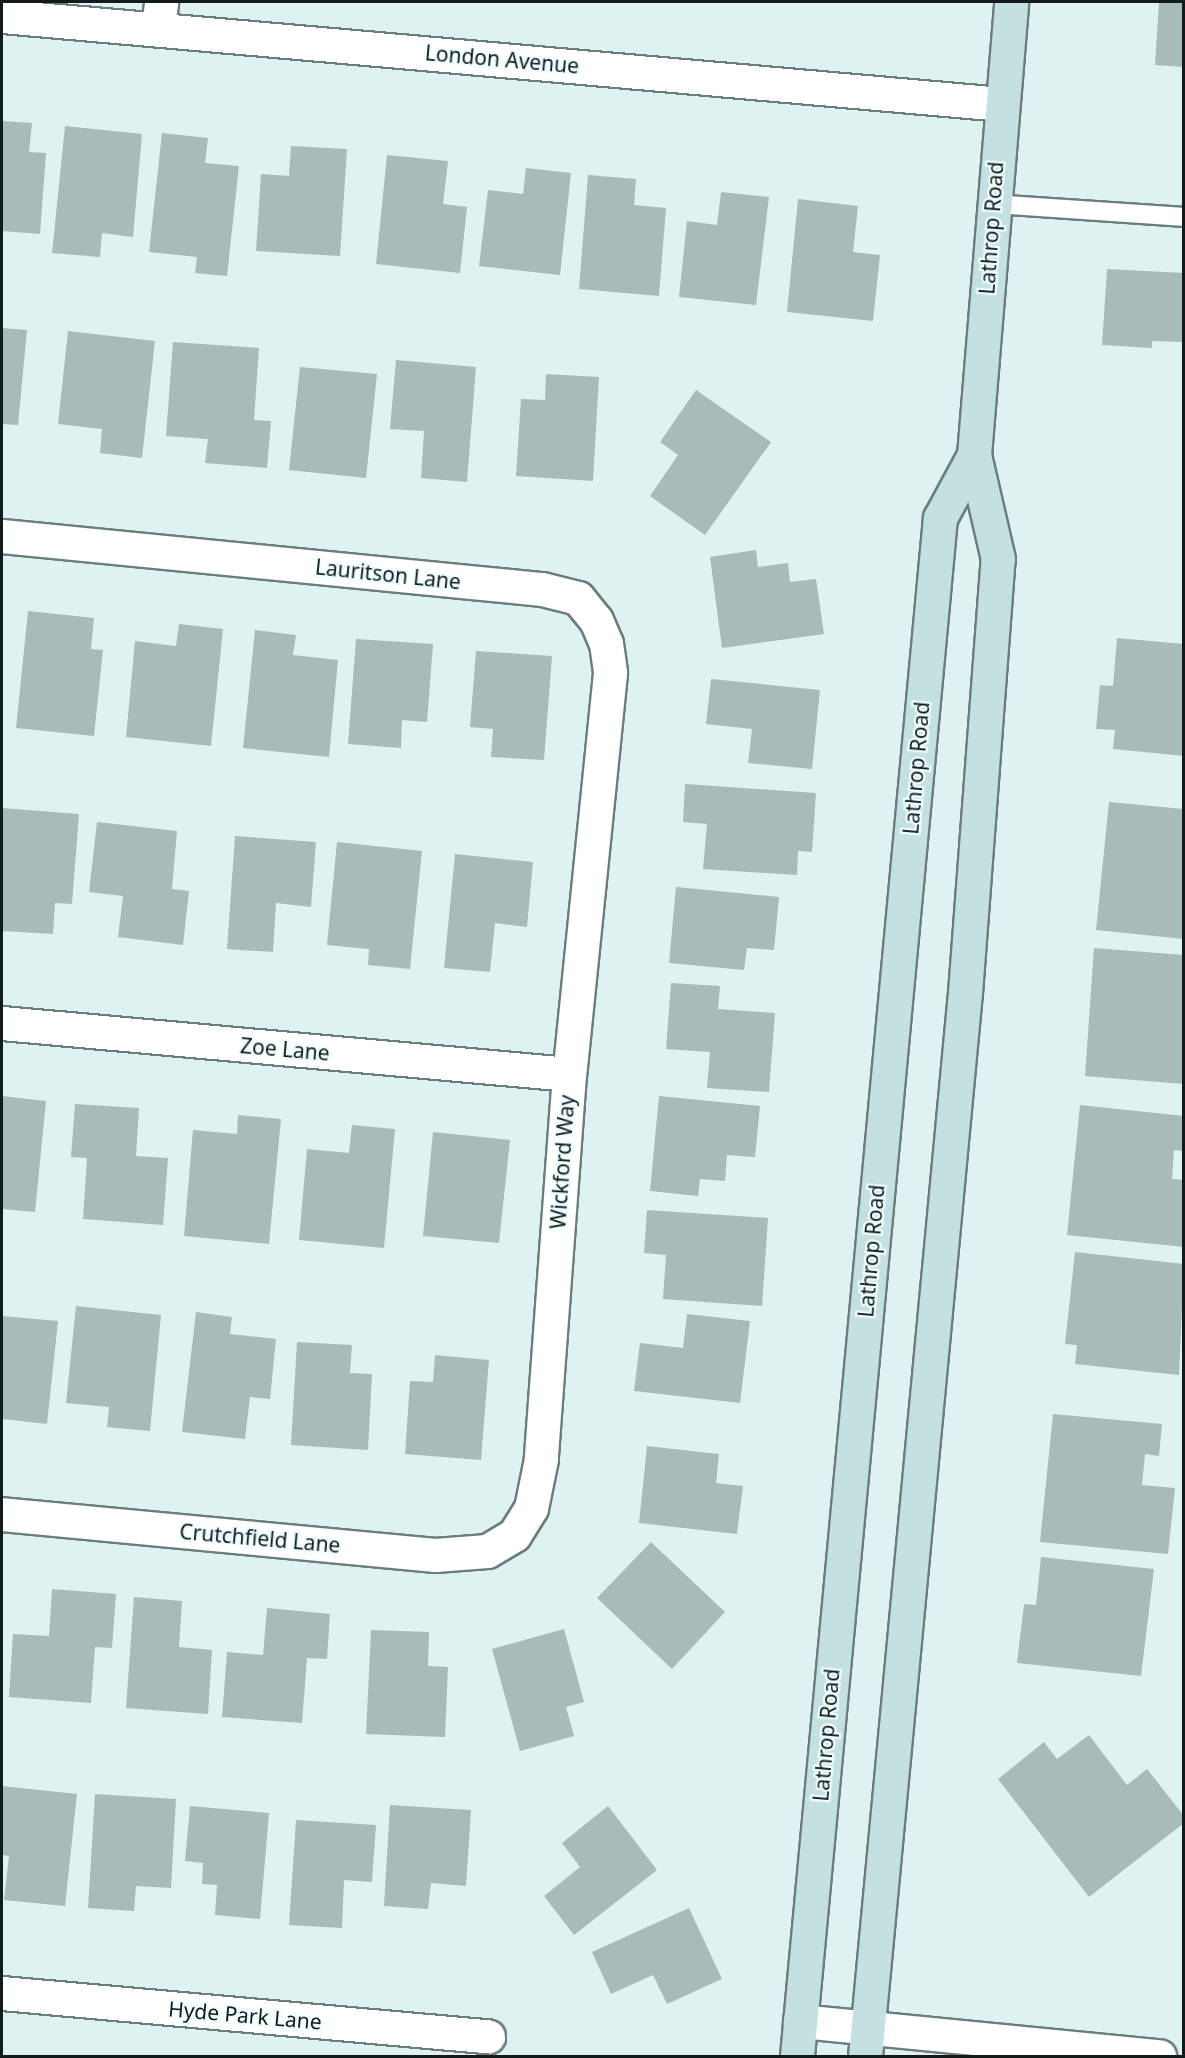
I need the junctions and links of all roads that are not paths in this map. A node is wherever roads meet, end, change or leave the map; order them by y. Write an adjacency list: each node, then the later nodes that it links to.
1 (1011, 2): 4 (main road, Lathrop Road)
2 (160, 15): 3 (street, London Avenue); 4 (street, London Avenue)
3 (2, 16)
4 (1002, 104): 5 (main road, Lathrop Road)
5 (993, 204): 6 (lane); 7 (main road, Lathrop Road)
6 (1184, 217)
7 (974, 455): 15 (main road, Lathrop Road); 17 (main road, Lathrop Road)
8 (2, 536): 9 (street, Lauritson Lane)
9 (599, 785): 11 (street, Wickford Way)
10 (2, 1023): 11 (street, Zoe Lane)
11 (569, 1074): 13 (street, Wickford Way)
12 (2, 1514): 13 (street, Crutchfield Lane)
13 (514, 1535)
14 (2, 1993): 16 (street, Hyde Park Lane)
15 (800, 2021): 17 (street); 18 (main road, Lathrop Road)
16 (488, 2036)
17 (866, 2042): 19 (street)
18 (797, 2056)
19 (1159, 2056)

